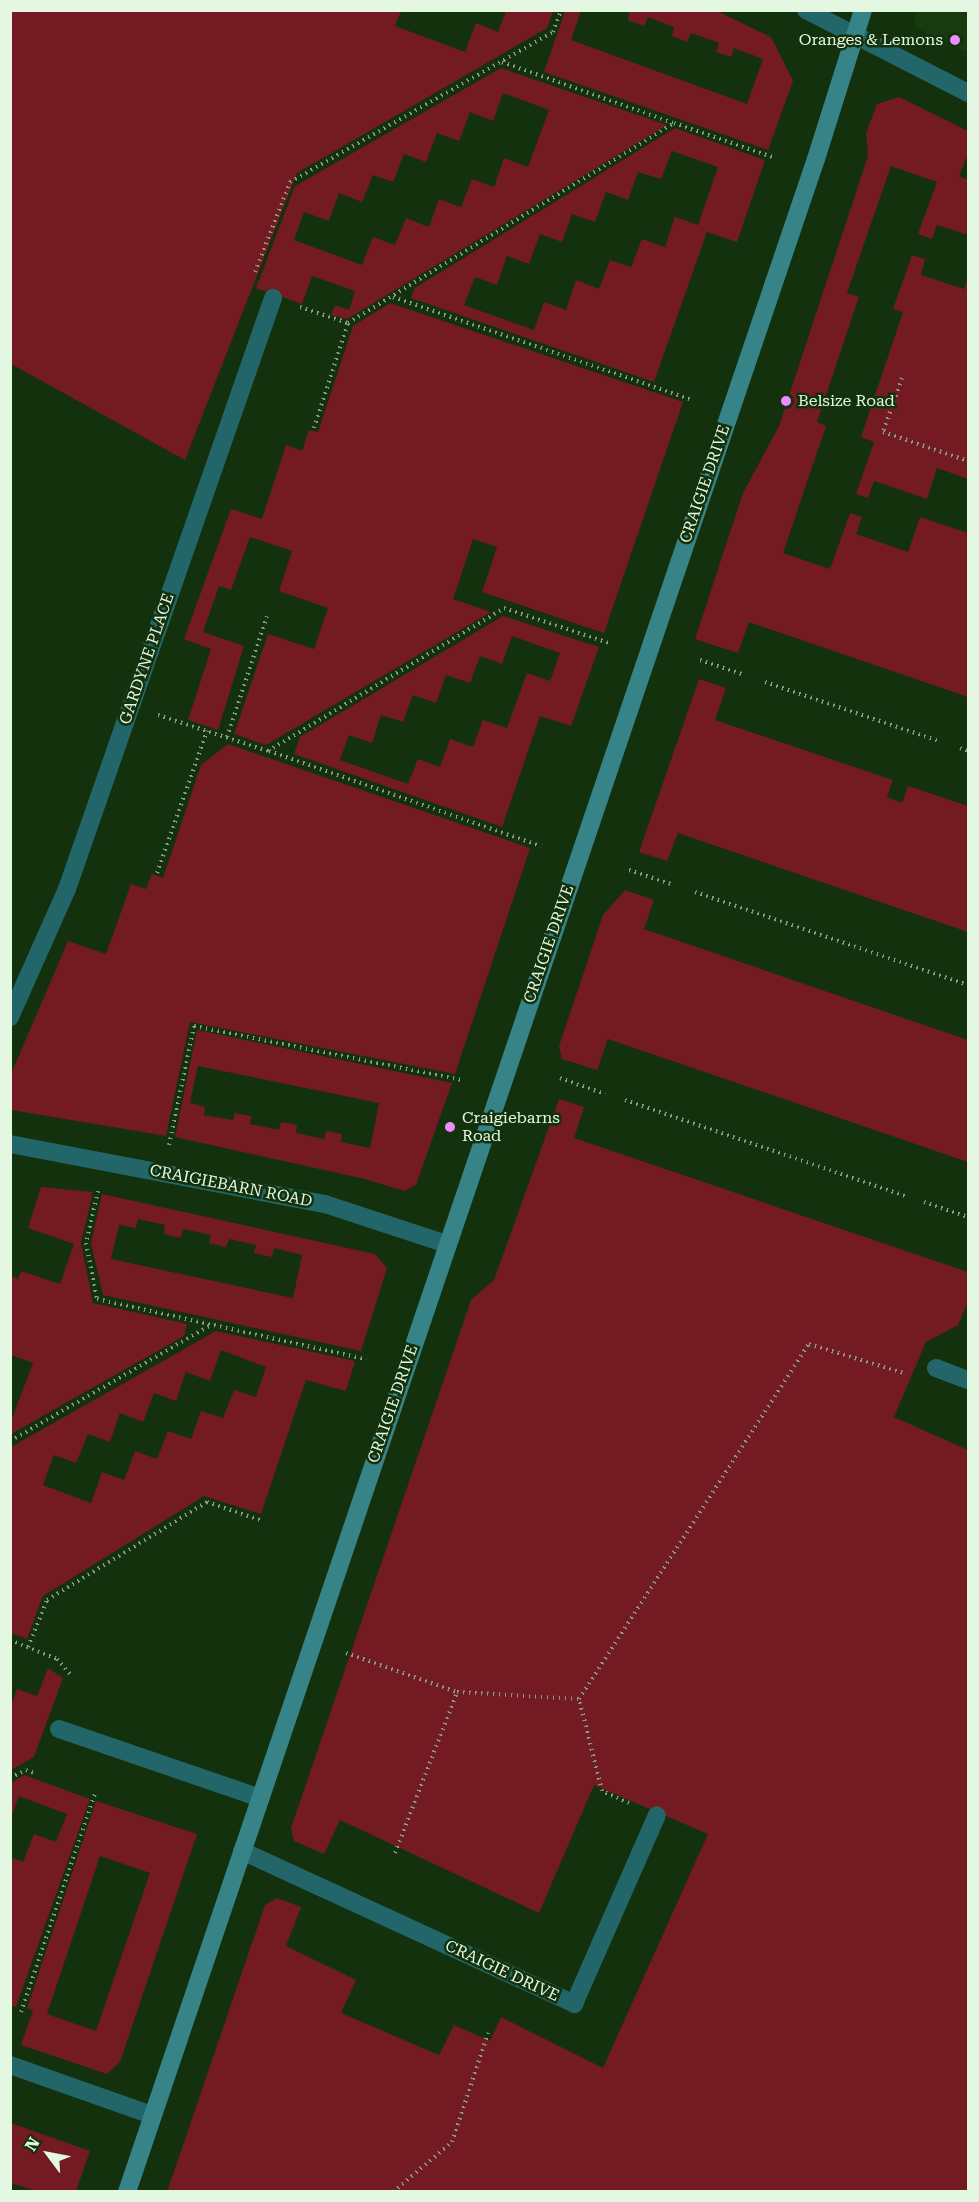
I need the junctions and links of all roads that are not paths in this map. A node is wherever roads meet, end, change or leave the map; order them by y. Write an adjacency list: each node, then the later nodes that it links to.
1 (806, 10): 3 (street)
2 (863, 10): 3 (street, CRAIGIE DRIVE)
3 (856, 37): 4 (street); 8 (street, CRAIGIE DRIVE)
4 (969, 93)
5 (273, 298): 6 (street, GARDYNE PLACE)
6 (10, 1017)
7 (10, 1144): 8 (street, CRAIGIEBARN ROAD)
8 (447, 1244): 12 (street, CRAIGIE DRIVE)
9 (936, 1368): 10 (street)
10 (969, 1380)
11 (59, 1729): 12 (street)
12 (260, 1798): 14 (street, CRAIGIE DRIVE)
13 (657, 1815): 14 (street, CRAIGIE DRIVE)
14 (242, 1851): 16 (street, CRAIGIE DRIVE)
15 (10, 2065): 16 (street)
16 (152, 2115): 17 (street, CRAIGIE DRIVE)
17 (127, 2192)

